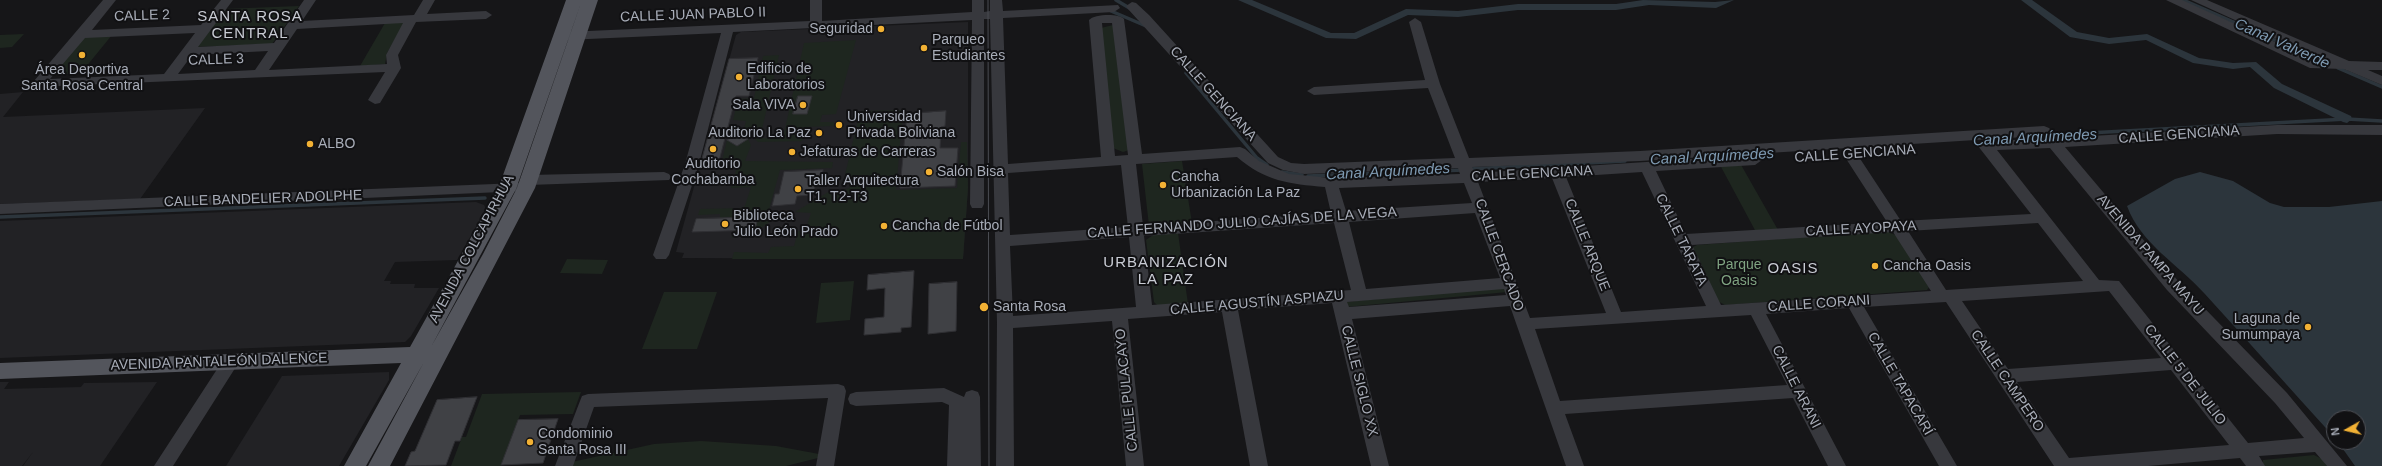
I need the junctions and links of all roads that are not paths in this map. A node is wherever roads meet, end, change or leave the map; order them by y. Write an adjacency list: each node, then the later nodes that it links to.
1 (110, 0): 22 (street)
2 (227, 0): 20 (street)
3 (310, 0): 18 (street)
4 (429, 0): 16 (street)
5 (574, 0): 23 (main road, AVENIDA COLCAPIRHUA)
6 (590, 0): 23 (main road, AVENIDA COLCAPIRHUA)
7 (816, 0): 19 (street)
8 (978, 0): 15 (street)
9 (2172, 0): 26 (street)
10 (2197, 0): 26 (street)
11 (1132, 6): 43 (street, CALLE GENCIANA)
12 (996, 7): 13 (street, CALLE JUAN PABLO II); 15 (street, CALLE JUAN PABLO II); 42 (street)
13 (1114, 8)
14 (486, 15): 16 (street)
15 (978, 16): 19 (street, CALLE JUAN PABLO II); 49 (street)
16 (416, 19): 18 (street); 28 (street)
17 (1415, 22): 32 (street, CALLE CERCADO)
18 (293, 25): 24 (street)
19 (816, 25): 21 (street, CALLE JUAN PABLO II)
20 (205, 29): 22 (street, CALLE 2); 25 (street)
21 (728, 29): 23 (street, CALLE JUAN PABLO II); 58 (street)
22 (80, 34): 30 (street, CALLE 3)
23 (570, 35): 47 (main road, AVENIDA COLCAPIRHUA); 48 (main road, AVENIDA COLCAPIRHUA)
24 (278, 47): 25 (street); 29 (street)
25 (188, 51): 30 (street)
26 (2338, 65): 27 (street); 31 (street)
27 (2382, 66)
28 (394, 68): 29 (street, CALLE 3); 34 (street)
29 (259, 74): 30 (street, CALLE 3)
30 (168, 78)
31 (2382, 81)
32 (1434, 84): 33 (street); 43 (street, CALLE CERCADO)
33 (1314, 91)
34 (375, 100)
35 (2382, 130): 36 (street, CALLE GENCIANA)
36 (2050, 138): 37 (street, CALLE GENCIANA); 43 (street, CALLE GENCIANA); 86 (street, AVENIDA PAMPA MAYU)
37 (1986, 146): 38 (street, CALLE GENCIANA); 53 (street)
38 (1850, 154): 41 (street, CALLE GENCIANA); 54 (street, CALLE CAMPERO)
39 (1132, 159): 40 (street); 40 (street); 46 (street, CALLE GENCIANA); 55 (street)
40 (1108, 161): 42 (street)
41 (1647, 168): 44 (street, CALLE GENCIANA); 56 (street, CALLE TARATA)
42 (1002, 169): 57 (street)
43 (1468, 170): 44 (street, CALLE GENCIANA); 46 (street, CALLE GENCIANA); 50 (street, CALLE CERCADO)
44 (1558, 172): 73 (street, CALLE ARQUE)
45 (664, 177): 47 (street, CALLE BANDELIER ADOLPHE)
46 (1331, 183): 52 (street)
47 (527, 184): 48 (street, CALLE BANDELIER ADOLPHE); 77 (main road, AVENIDA COLCAPIRHUA)
48 (507, 189): 51 (street, CALLE BANDELIER ADOLPHE); 76 (main road, AVENIDA COLCAPIRHUA)
49 (976, 204)
50 (1482, 207): 52 (street, CALLE FERNANDO JULIO CAJÍAS DE LA VEGA); 59 (street, CALLE CERCADO)
51 (0, 210)
52 (1339, 216): 55 (street, CALLE FERNANDO JULIO CAJÍAS DE LA VEGA); 62 (street)
53 (2042, 218): 54 (street, CALLE AYOPAYA); 61 (street)
54 (1896, 227): 56 (street, CALLE AYOPAYA); 64 (street, CALLE CAMPERO)
55 (1136, 230): 57 (street, CALLE FERNANDO JULIO CAJÍAS DE LA VEGA); 70 (street)
56 (1680, 240): 69 (street, CALLE TARATA)
57 (1003, 241): 74 (street)
58 (661, 255)
59 (1510, 283): 62 (street, CALLE AGUSTÍN ASPIAZU); 65 (street, CALLE CERCADO)
60 (2114, 285): 61 (street, CALLE CORANI); 79 (street, CALLE 5 DE JULIO)
61 (2095, 286): 64 (street, CALLE CORANI)
62 (1360, 294): 63 (street, CALLE AGUSTÍN ASPIAZU)
63 (1338, 296): 67 (street, CALLE AGUSTÍN ASPIAZU); 72 (street, CALLE SIGLO XX)
64 (1946, 296): 66 (street, CALLE CORANI); 81 (street, CALLE CAMPERO)
65 (1516, 300): 72 (street, CALLE AGUSTÍN ASPIAZU); 75 (street, CALLE CERCADO)
66 (1853, 302): 68 (street, CALLE CORANI); 101 (street, CALLE TAPACARÍ)
67 (1229, 304): 70 (street, CALLE AGUSTÍN ASPIAZU); 97 (street)
68 (1756, 308): 69 (street, CALLE CORANI); 82 (street, CALLE ARANI)
69 (1716, 311): 73 (street, CALLE CORANI)
70 (1145, 312): 71 (street, CALLE AGUSTÍN ASPIAZU)
71 (1120, 314): 74 (street, CALLE AGUSTÍN ASPIAZU); 96 (street, CALLE PULACAYO)
72 (1342, 314): 98 (street, CALLE SIGLO XX)
73 (1616, 318): 75 (street, CALLE CORANI)
74 (1005, 323): 95 (street)
75 (1525, 324): 85 (street, CALLE CERCADO)
76 (415, 354): 77 (main road, AVENIDA PANTALEÓN DALENCE); 78 (main road, AVENIDA PANTALEÓN DALENCE); 89 (main road, AVENIDA COLCAPIRHUA)
77 (439, 354): 90 (main road, AVENIDA COLCAPIRHUA)
78 (231, 362): 80 (main road, AVENIDA PANTALEÓN DALENCE); 88 (street)
79 (2175, 363): 81 (street); 87 (street, CALLE 5 DE JULIO)
80 (0, 371)
81 (2004, 376): 102 (street, CALLE CAMPERO)
82 (1798, 391): 85 (street); 100 (street, CALLE ARANI)
83 (972, 397): 94 (street)
84 (856, 399): 93 (street)
85 (1554, 408): 99 (street, CALLE CERCADO)
86 (2320, 444): 87 (street); 104 (street, AVENIDA PAMPA MAYU)
87 (2244, 451): 102 (street); 103 (street, CALLE 5 DE JULIO)
88 (163, 466)
89 (355, 466)
90 (379, 466)
91 (564, 466): 92 (street)
92 (824, 466)
93 (956, 466)
94 (972, 466)
95 (1005, 466)
96 (1135, 466)
97 (1258, 466)
98 (1380, 466)
99 (1575, 466)
100 (1837, 466)
101 (1948, 466)
102 (2064, 466)
103 (2256, 466)
104 (2338, 466)

